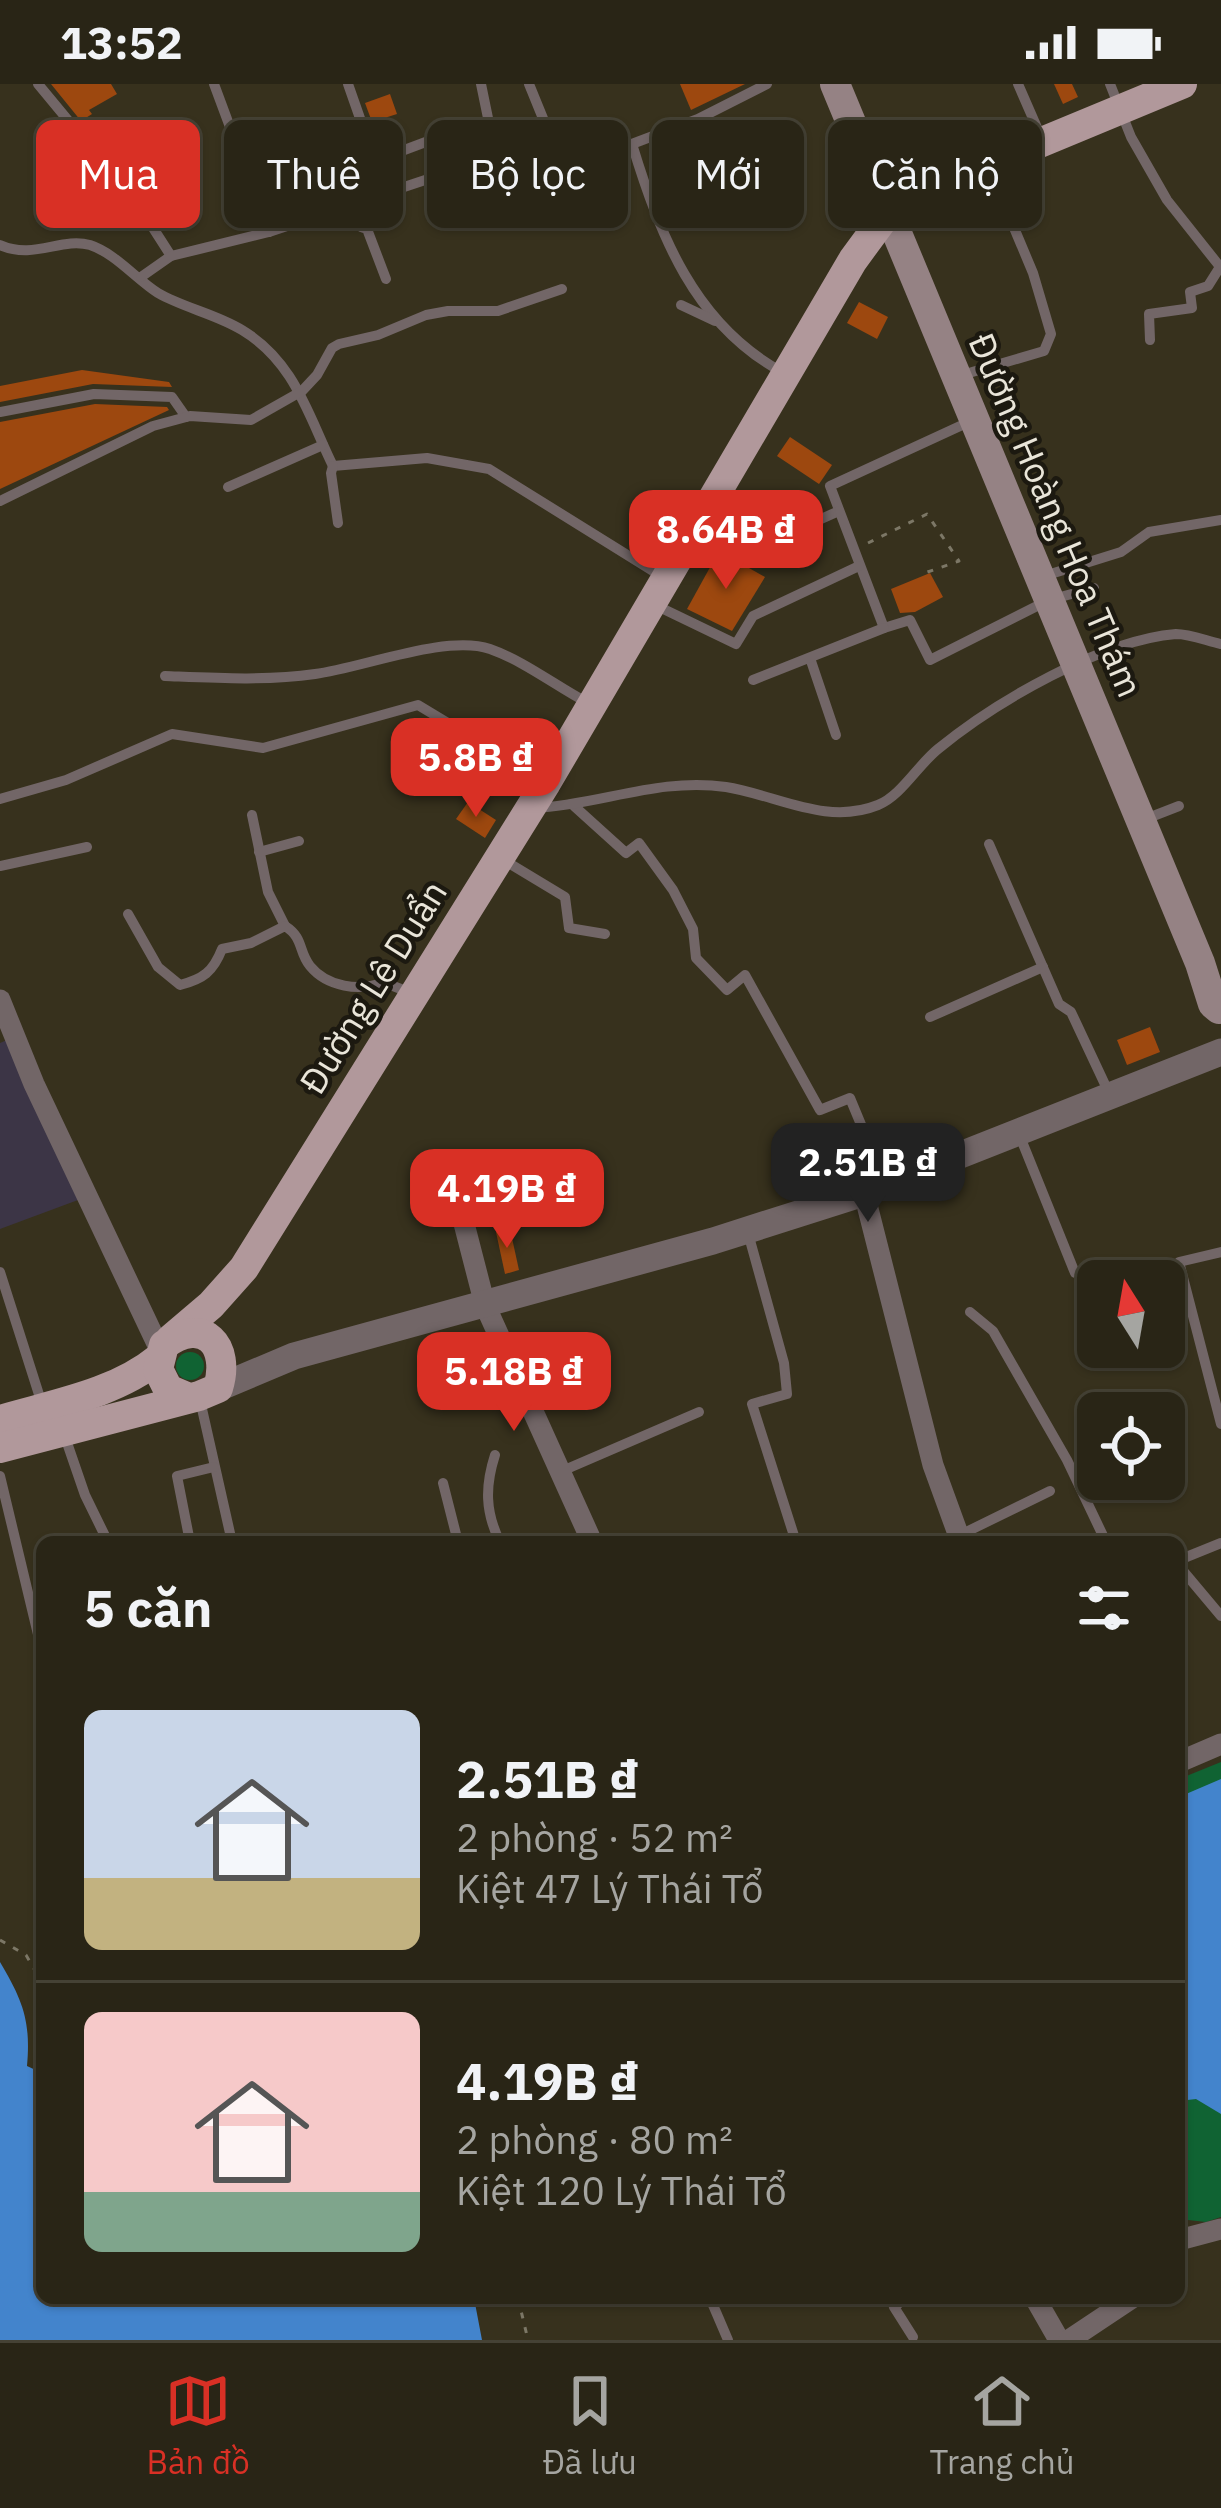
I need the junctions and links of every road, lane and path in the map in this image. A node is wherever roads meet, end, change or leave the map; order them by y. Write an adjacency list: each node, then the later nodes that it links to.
1 (38, 84): 25 (lane)
2 (214, 84): 23 (lane)
3 (348, 84): 14 (lane)
4 (481, 84): 11 (lane)
5 (529, 84): 12 (lane)
6 (767, 84): 16 (lane)
7 (836, 84): 13 (main road, Đường Hoàng Hoa Thám)
8 (1018, 84): 15 (lane)
9 (1182, 84): 10 (main road, Đường Lê Duẩn)
10 (1116, 97): 15 (main road, Đường Lê Duẩn); 26 (lane)
11 (488, 120)
12 (543, 120)
13 (851, 120)
14 (427, 141)
15 (1043, 142)
16 (632, 144): 17 (lane); 31 (lane)
17 (628, 146)
18 (281, 228): 23 (lane)
19 (364, 228): 28 (lane)
20 (877, 228): 33 (main road, Đường Lê Duẩn)
21 (895, 228): 34 (main road, Đường Hoàng Hoa Thám)
22 (1015, 228): 34 (lane)
23 (269, 232): 25 (lane)
24 (0, 245): 27 (lane)
25 (171, 256): 27 (lane)
26 (1221, 268): 32 (lane)
27 (141, 278): 35 (lane)
28 (386, 279)
29 (562, 289): 35 (lane)
30 (681, 305): 31 (lane)
31 (718, 323): 33 (lane)
32 (1150, 340)
33 (785, 374): 51 (main road, Đường Lê Duẩn)
34 (956, 377): 38 (main road, Đường Hoàng Hoa Thám)
35 (302, 391): 37 (lane); 39 (lane)
36 (0, 412): 37 (lane)
37 (186, 417): 42 (lane)
38 (974, 419): 43 (lane); 50 (main road, Đường Hoàng Hoa Thám)
39 (323, 446): 40 (lane); 41 (lane)
40 (333, 466): 45 (lane); 51 (lane)
41 (228, 487)
42 (0, 501)
43 (839, 511): 46 (lane); 47 (lane)
44 (1221, 520): 50 (lane)
45 (338, 523)
46 (792, 532)
47 (859, 566): 48 (path); 51 (lane); 52 (lane)
48 (919, 575)
49 (1094, 588): 50 (lane)
50 (1044, 589): 52 (lane); 55 (main road, Đường Hoàng Hoa Thám)
51 (657, 591): 58 (main road, Đường Lê Duẩn)
52 (884, 628): 54 (lane)
53 (1221, 644): 55 (lane)
54 (810, 658): 57 (lane); 59 (lane)
55 (1075, 663): 62 (lane); 65 (main road, Đường Hoàng Hoa Thám)
56 (165, 676): 58 (lane)
57 (753, 680)
58 (590, 704): 60 (main road, Đường Lê Duẩn)
59 (836, 735)
60 (538, 796): 61 (lane); 62 (lane); 70 (main road, Đường Lê Duẩn)
61 (0, 799)
62 (574, 806): 84 (lane)
63 (1179, 806): 65 (lane)
64 (252, 814): 69 (lane)
65 (1139, 821): 75 (main road, Đường Hoàng Hoa Thám)
66 (299, 841): 69 (lane)
67 (988, 844): 76 (lane)
68 (87, 847): 71 (lane)
69 (259, 852): 73 (lane)
70 (500, 858): 74 (lane); 77 (main road, Đường Lê Duẩn)
71 (0, 866)
72 (128, 914): 73 (lane)
73 (285, 926): 77 (lane)
74 (605, 934)
75 (1209, 964): 79 (main road, Đường Hoàng Hoa Thám)
76 (1043, 967): 80 (lane); 82 (lane)
77 (414, 994): 90 (main road, Đường Lê Duẩn)
78 (0, 1000): 93 (street)
79 (1220, 1013)
80 (930, 1017)
81 (1221, 1052): 82 (street)
82 (1109, 1093): 83 (street)
83 (1018, 1130): 84 (street); 89 (lane)
84 (875, 1189): 86 (street); 113 (street)
85 (460, 1208): 91 (street)
86 (748, 1230): 91 (street); 112 (lane)
87 (1221, 1252): 98 (lane)
88 (0, 1272): 96 (lane)
89 (1075, 1273)
90 (239, 1275): 93 (main road, Đường Lê Duẩn); 94 (main road, Đường Lê Duẩn)
91 (485, 1305): 94 (street); 102 (street)
92 (970, 1312): 115 (lane)
93 (164, 1350): 94 (main road); 94 (main road); 96 (main road, Đường Lê Duẩn)
94 (210, 1378): 96 (main road); 101 (lane)
95 (698, 1412): 102 (lane)
96 (53, 1419): 97 (main road); 99 (main road); 106 (lane)
97 (0, 1420)
98 (1221, 1424)
99 (0, 1448)
100 (495, 1455): 110 (lane)
101 (214, 1467): 107 (lane); 108 (lane)
102 (562, 1471): 111 (street)
103 (0, 1475): 120 (lane)
104 (443, 1483): 109 (lane)
105 (1049, 1491): 114 (lane)
106 (105, 1536)
107 (189, 1536)
108 (231, 1536)
109 (456, 1536)
110 (498, 1536)
111 (589, 1536)
112 (794, 1536)
113 (959, 1536)
114 (966, 1536)
115 (1103, 1536)
116 (1221, 1543): 117 (lane)
117 (1185, 1560)
118 (1185, 1571): 119 (lane)
119 (1221, 1616)
120 (36, 1626)
121 (1221, 1744): 122 (street)
122 (1185, 1759)
123 (0, 1940): 124 (path)
124 (36, 1972)
125 (1221, 2228): 126 (street)
126 (1185, 2238)
127 (519, 2304): 133 (path)
128 (713, 2304): 134 (lane)
129 (899, 2304): 132 (lane)
130 (1038, 2304): 135 (street)
131 (1123, 2304): 136 (street)
132 (913, 2336)
133 (528, 2340)
134 (728, 2340)
135 (1059, 2340)
136 (1069, 2340)

